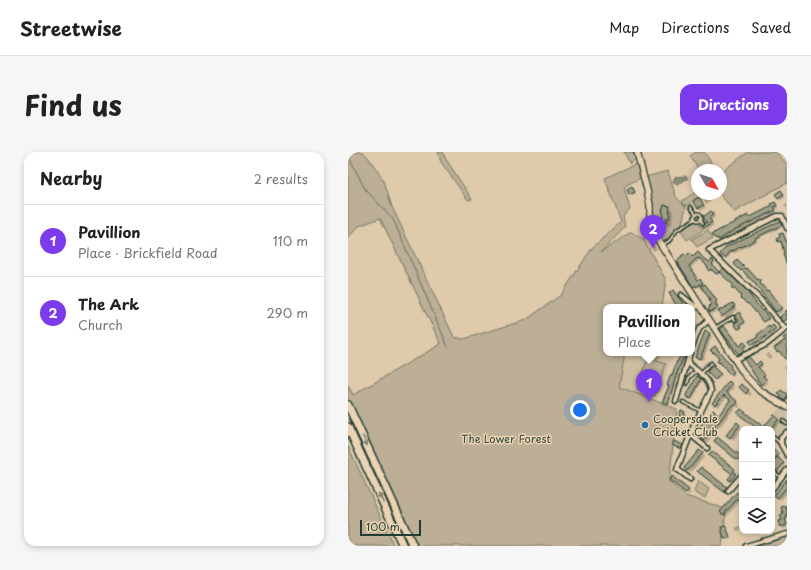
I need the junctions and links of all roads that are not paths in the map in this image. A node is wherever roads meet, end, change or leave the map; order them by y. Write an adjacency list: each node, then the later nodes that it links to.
1 (637, 152): 8 (street)
2 (691, 207): 3 (lane)
3 (696, 214): 4 (lane); 5 (lane)
4 (695, 219): 5 (lane); 8 (lane)
5 (700, 220): 6 (lane)
6 (703, 223)
7 (787, 228): 15 (street)
8 (660, 242): 12 (street)
9 (681, 295): 10 (street)
10 (692, 304)
11 (695, 306): 12 (street)
12 (700, 306): 13 (street)
13 (709, 320): 16 (street); 17 (street)
14 (735, 320): 16 (lane)
15 (786, 328): 19 (street)
16 (714, 329): 19 (street)
17 (695, 336)
18 (689, 356): 20 (street)
19 (734, 360): 28 (street)
20 (688, 363): 22 (street); 25 (street)
21 (711, 364): 23 (lane)
22 (697, 370): 23 (street); 24 (lane)
23 (701, 374): 29 (street)
24 (687, 384)
25 (676, 401)
26 (683, 402): 29 (lane)
27 (348, 406): 48 (highway, one-way to 48)
28 (787, 407)
29 (701, 411): 34 (street)
30 (783, 421): 31 (lane)
31 (787, 424)
32 (348, 427): 47 (highway, one-way to 32)
33 (787, 432): 36 (street)
34 (690, 435): 37 (street); 43 (street)
35 (775, 439): 36 (lane)
36 (781, 444): 38 (street)
37 (707, 448)
38 (787, 455)
39 (787, 470): 42 (street)
40 (775, 473): 42 (lane)
41 (739, 478): 45 (street)
42 (781, 478): 44 (street)
43 (690, 480)
44 (775, 485)
45 (728, 491)
46 (787, 534): 49 (street)
47 (404, 546)
48 (414, 546)
49 (746, 546)

